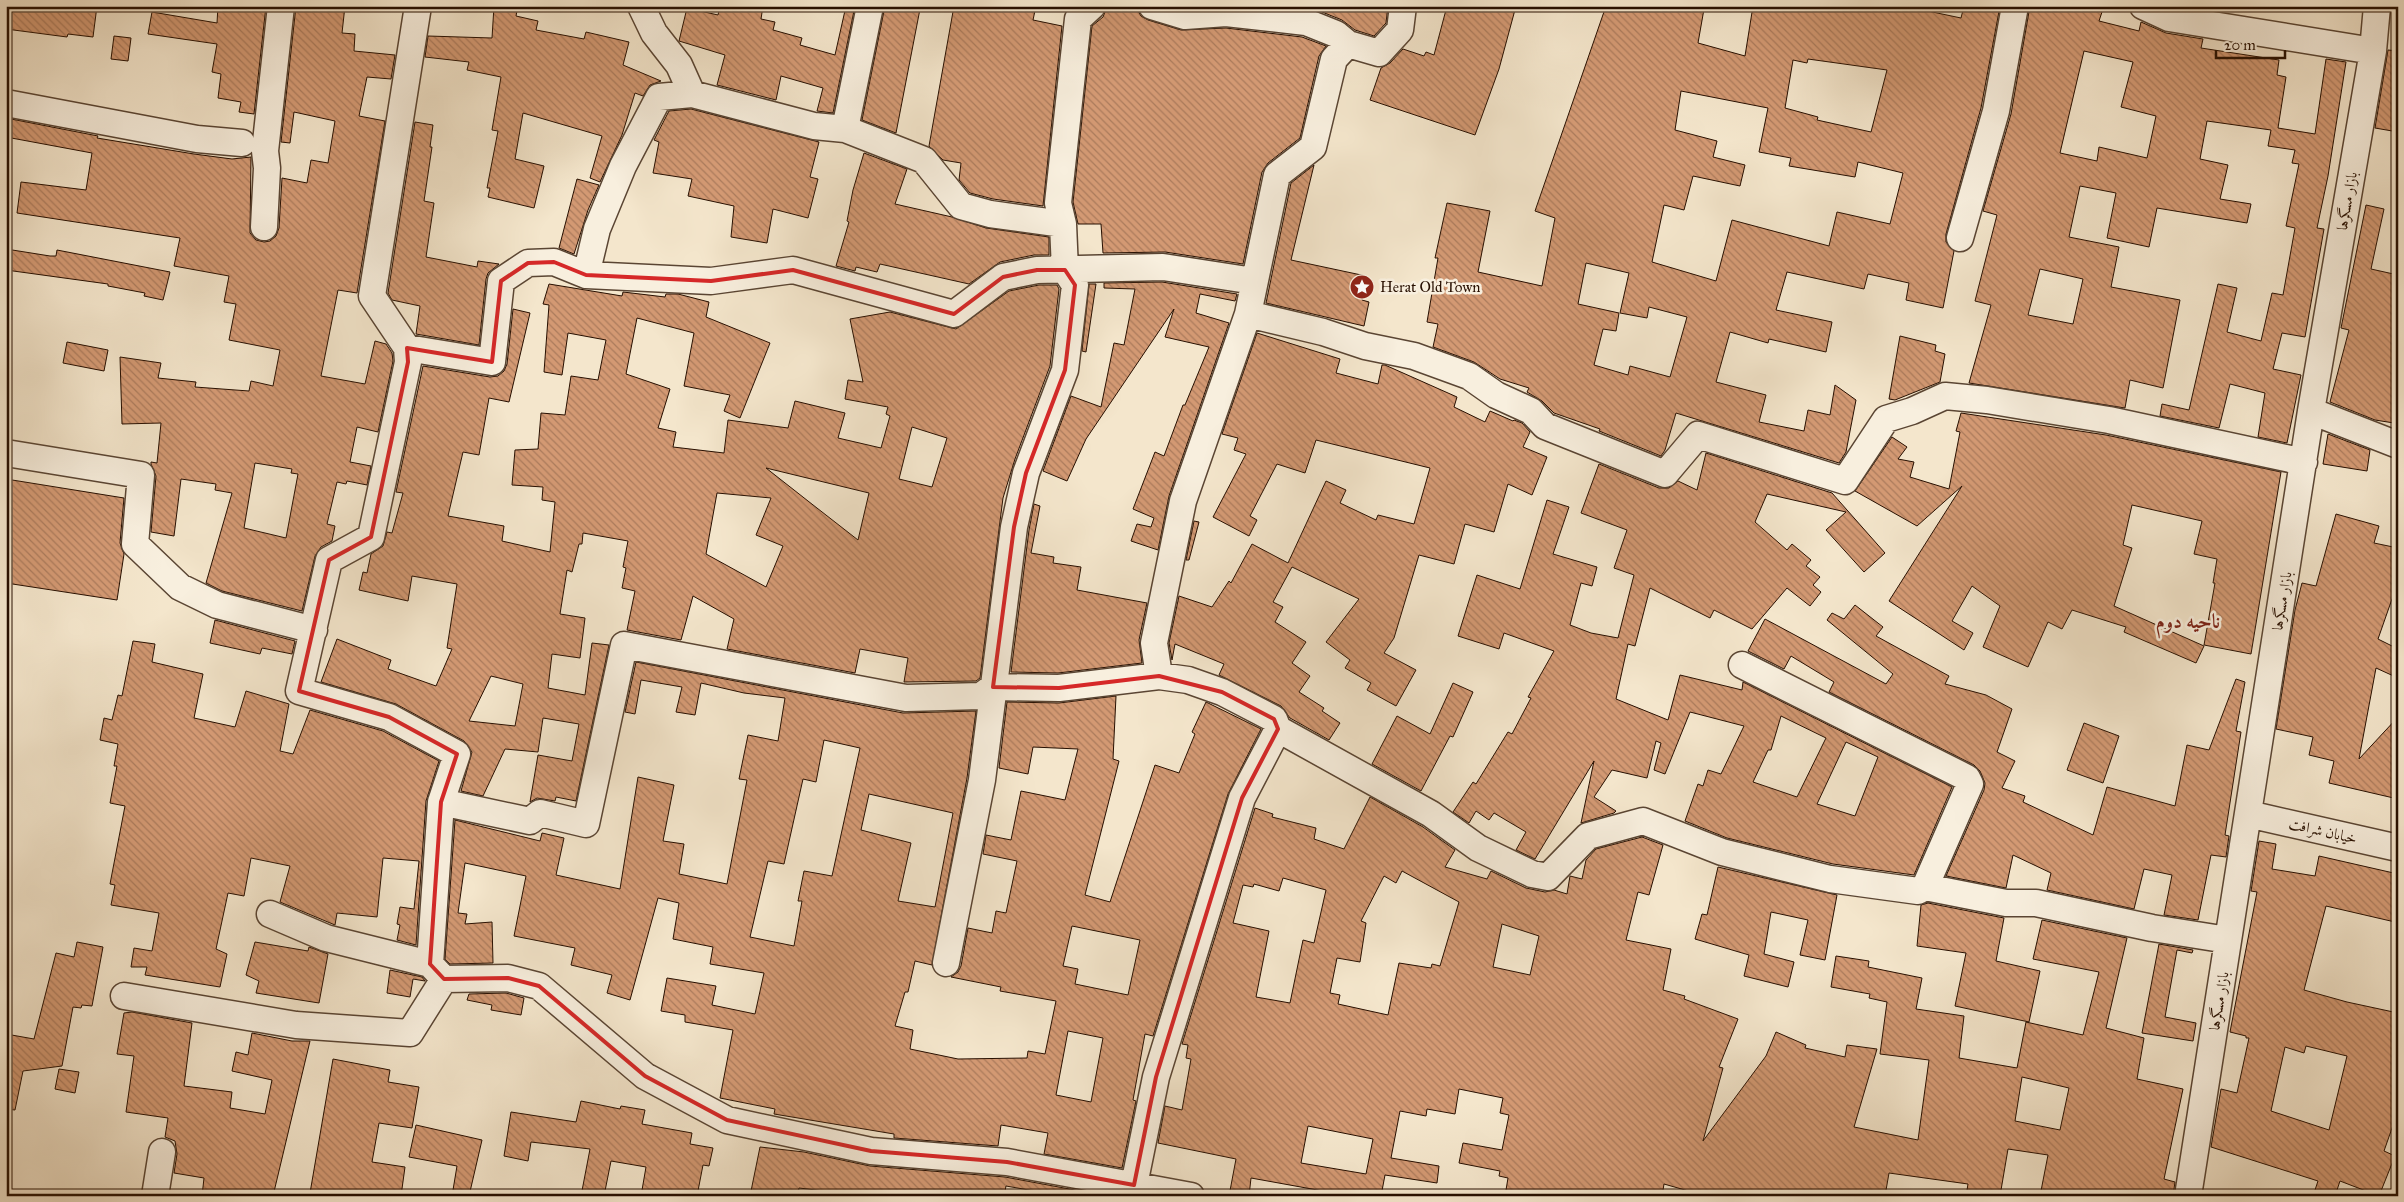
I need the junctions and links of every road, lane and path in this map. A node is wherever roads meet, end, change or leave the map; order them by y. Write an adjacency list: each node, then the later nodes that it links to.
1 (281, 6): 18 (street)
2 (418, 6): 24 (street)
3 (641, 6): 13 (street)
4 (870, 6): 15 (street)
5 (1092, 6): 17 (street)
6 (1152, 6): 11 (street)
7 (1403, 6): 11 (street)
8 (2015, 6): 19 (street)
9 (2143, 6): 12 (street)
10 (2377, 6): 12 (street, بازار مسگرها)
11 (1348, 44): 22 (street)
12 (2373, 51): 25 (street, بازار مسگرها)
13 (692, 94): 15 (street); 21 (street)
14 (6, 103): 16 (street)
15 (845, 129): 17 (street)
16 (242, 143)
17 (1063, 224): 20 (street)
18 (264, 227)
19 (1960, 238)
20 (1065, 270): 21 (street); 22 (street); 32 (street)
21 (586, 275): 24 (street)
22 (1254, 281): 23 (street)
23 (1248, 314): 28 (street); 31 (street)
24 (407, 348): 29 (street)
25 (2311, 411): 26 (street); 28 (street, بازار مسگرها)
26 (2398, 445)
27 (6, 453): 29 (street)
28 (2304, 462): 35 (street, بازار مسگرها)
29 (314, 630): 34 (street)
30 (1742, 665): 37 (street)
31 (1159, 676): 32 (street); 33 (street)
32 (993, 687): 34 (street); 40 (street)
33 (1278, 729): 37 (street); 44 (street)
34 (441, 802): 41 (street)
35 (2248, 814): 36 (street, خیابان شرافت); 39 (street, بازار مسگرها)
36 (2398, 848)
37 (1925, 887): 39 (street)
38 (270, 914): 41 (street)
39 (2228, 940): 47 (street, بازار مسگرها)
40 (946, 962)
41 (437, 971): 42 (street); 44 (street)
42 (124, 996)
43 (162, 1152): 45 (street)
44 (1134, 1185): 46 (street)
45 (155, 1196)
46 (1191, 1196)
47 (2188, 1196)

